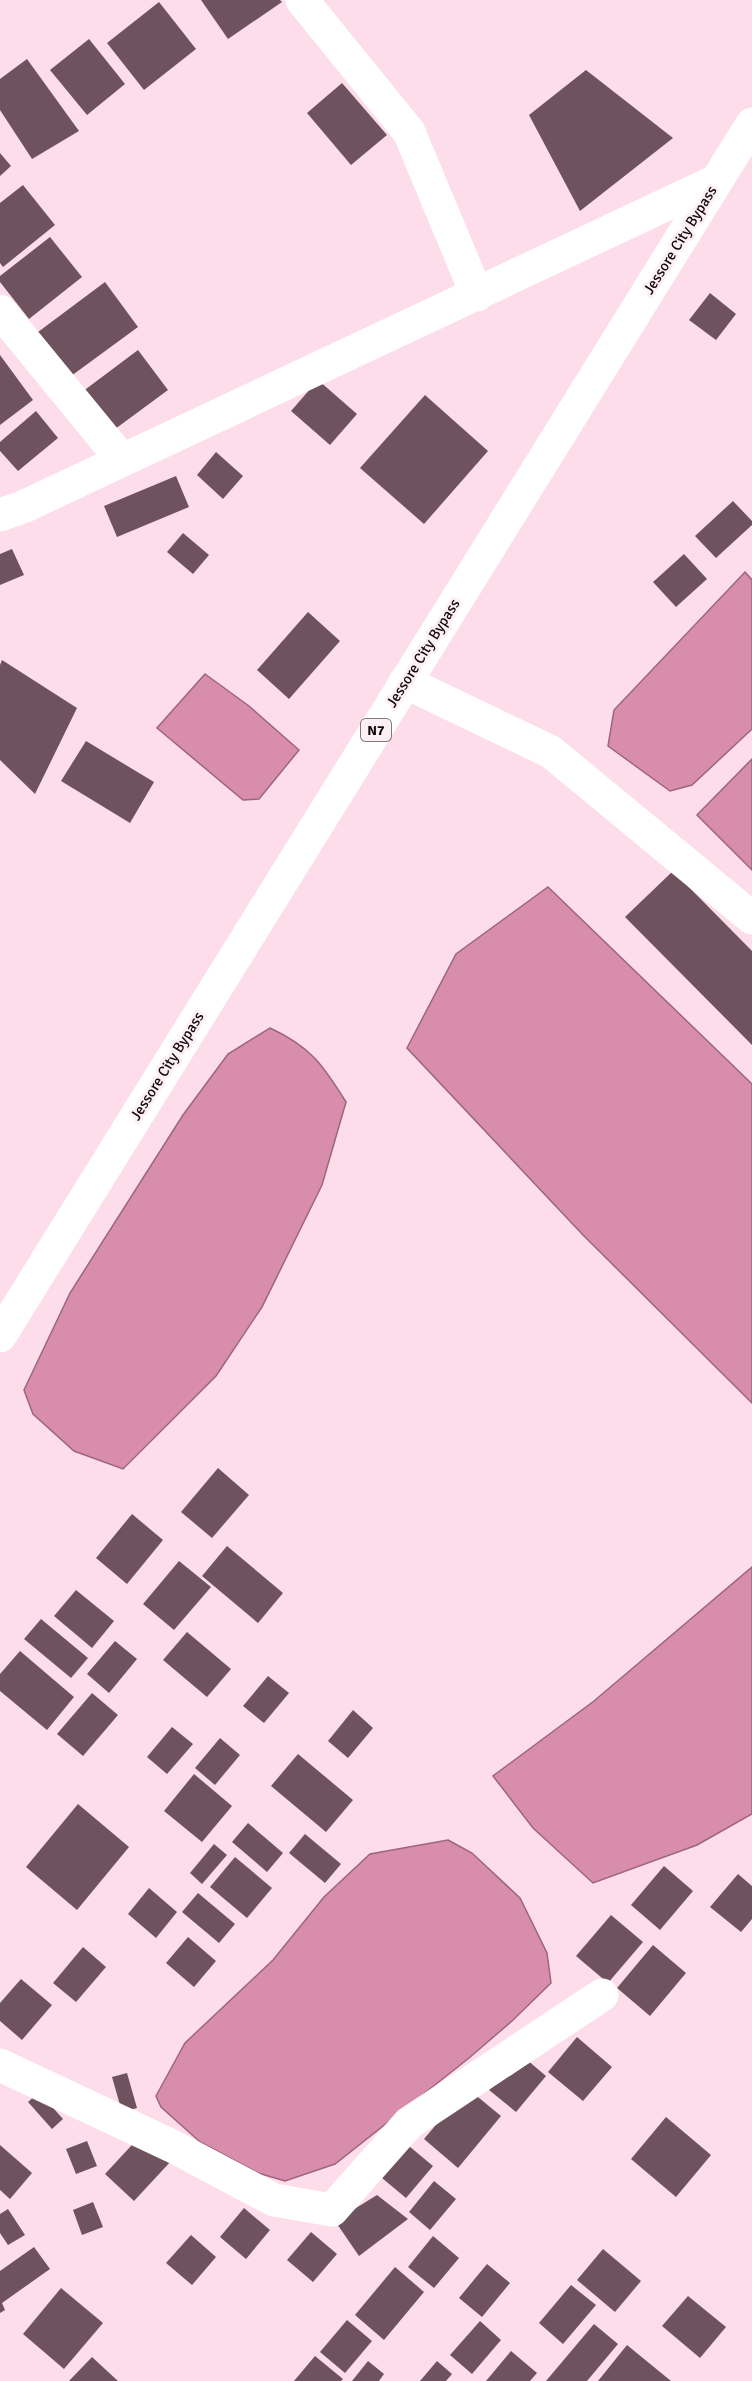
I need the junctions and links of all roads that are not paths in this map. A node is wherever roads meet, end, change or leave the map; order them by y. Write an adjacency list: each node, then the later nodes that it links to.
1 (302, 0): 4 (main road)
2 (752, 124): 3 (main road, Jessore City Bypass / N7)
3 (716, 182): 4 (main road); 8 (main road, Jessore City Bypass / N7)
4 (477, 295): 6 (main road)
5 (0, 311): 6 (main road)
6 (122, 460): 7 (main road)
7 (0, 515)
8 (405, 682): 9 (main road); 10 (main road, Jessore City Bypass / N7)
9 (752, 918)
10 (0, 1336)
11 (602, 1995): 12 (main road)
12 (0, 2065)

